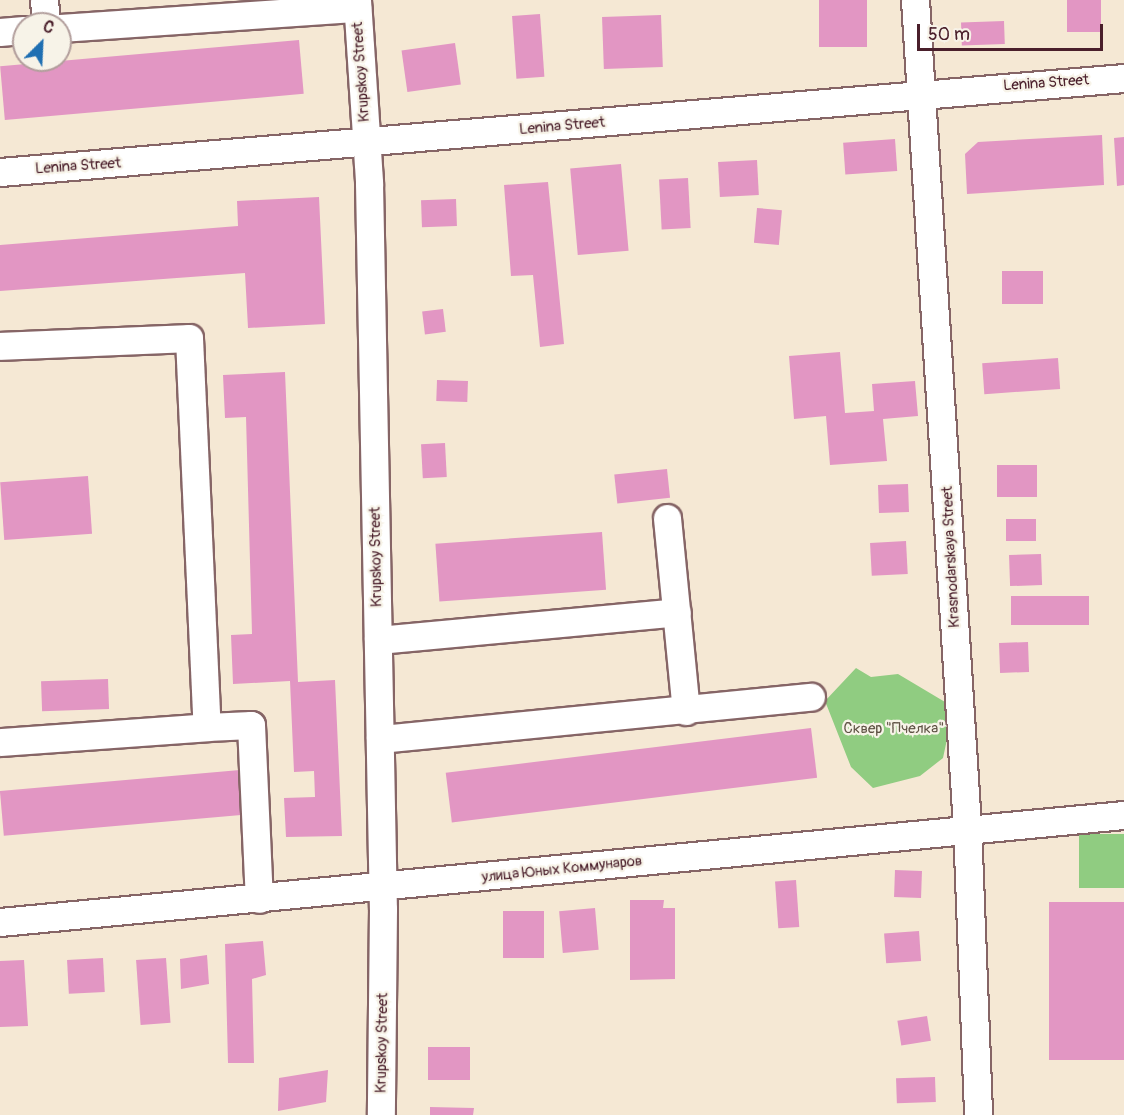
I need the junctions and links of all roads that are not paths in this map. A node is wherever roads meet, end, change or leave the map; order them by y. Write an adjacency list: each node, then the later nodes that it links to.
1 (915, 0): 6 (street, Krasnodarskaya Street)
2 (357, 4): 3 (street); 7 (street, Krupskoy Street)
3 (181, 10): 4 (street)
4 (72, 26)
5 (1124, 78): 6 (street, Lenina Street)
6 (922, 92): 7 (street, Lenina Street); 19 (street, Krasnodarskaya Street)
7 (366, 144): 8 (street, Lenina Street); 12 (street, Krupskoy Street)
8 (0, 172)
9 (0, 346): 15 (street)
10 (667, 518): 11 (street)
11 (676, 612): 12 (street); 14 (street)
12 (378, 640): 16 (street, Krupskoy Street)
13 (810, 697): 14 (street)
14 (686, 711): 16 (street)
15 (207, 727): 17 (street); 21 (street)
16 (380, 739): 20 (street, Krupskoy Street)
17 (0, 742)
18 (1124, 814): 19 (street, улица Юных Коммунаров)
19 (967, 826): 20 (street, улица Юных Коммунаров); 24 (street, Krasnodarskaya Street)
20 (382, 888): 21 (street, улица Юных Коммунаров); 23 (street, Krupskoy Street)
21 (259, 900): 22 (street, улица Юных Коммунаров)
22 (0, 922)
23 (381, 1115)
24 (978, 1115)

